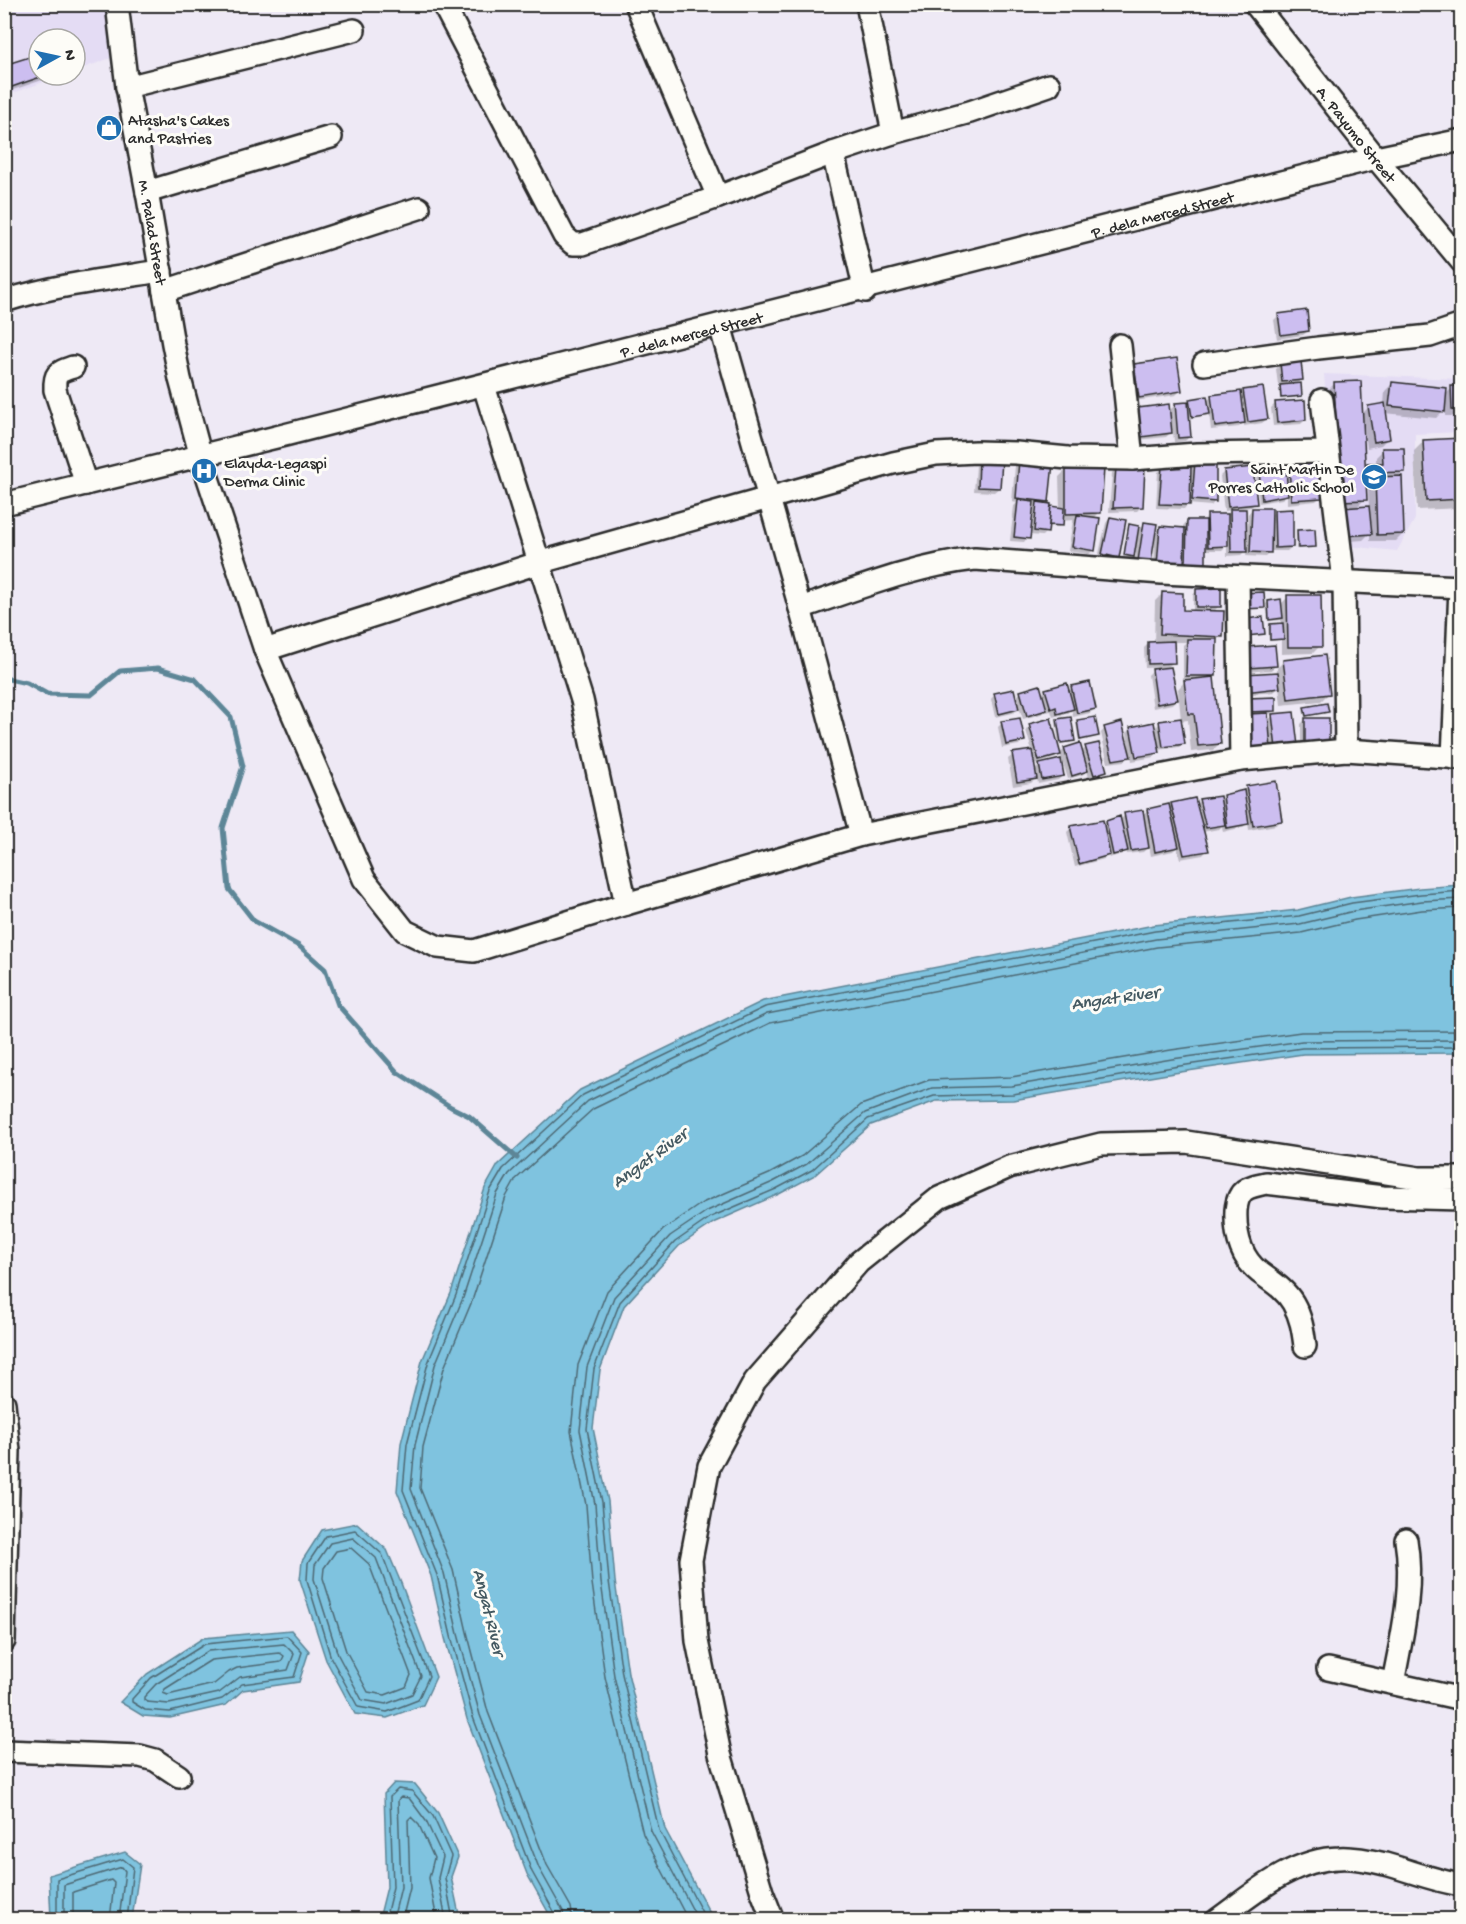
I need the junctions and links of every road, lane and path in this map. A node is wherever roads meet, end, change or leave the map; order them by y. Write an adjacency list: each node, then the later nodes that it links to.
1 (117, 4): 8 (street, M. Palad Street)
2 (443, 4): 15 (street)
3 (636, 4): 15 (street)
4 (867, 4): 9 (street)
5 (1255, 4): 13 (street, A. Payumo Street)
6 (354, 30): 8 (street)
7 (1049, 85): 9 (street)
8 (127, 87): 14 (street, M. Palad Street)
9 (893, 133): 12 (street)
10 (331, 137): 14 (street)
11 (1461, 140): 13 (street, P. dela Merced Street)
12 (833, 153): 15 (street); 19 (street)
13 (1376, 158): 17 (street, A. Payumo Street); 19 (street, P. dela Merced Street)
14 (147, 192): 18 (street, M. Palad Street)
15 (717, 197)
16 (419, 208): 18 (street)
17 (1461, 262)
18 (163, 281): 20 (street); 29 (street, M. Palad Street)
19 (865, 291): 21 (street, P. dela Merced Street)
20 (4, 301)
21 (720, 325): 26 (street, P. dela Merced Street); 32 (street)
22 (1461, 325): 24 (street)
23 (1120, 345): 30 (street)
24 (1204, 364)
25 (73, 367): 31 (street)
26 (484, 386): 29 (street, P. dela Merced Street); 34 (street)
27 (1322, 400): 28 (street)
28 (1327, 452): 30 (street); 36 (street)
29 (201, 457): 31 (street, P. dela Merced Street); 39 (street, M. Palad Street)
30 (1132, 459): 32 (street)
31 (86, 484): 33 (street, P. dela Merced Street)
32 (770, 499): 34 (street); 38 (street)
33 (4, 504)
34 (538, 563): 39 (street); 44 (street)
35 (1238, 577): 36 (street); 38 (street); 42 (street)
36 (1344, 581): 37 (street); 40 (street)
37 (1461, 587): 41 (street)
38 (800, 608): 43 (street)
39 (265, 650): 44 (street, M. Palad Street)
40 (1346, 750): 41 (street, M. Palad Street); 42 (street, M. Palad Street)
41 (1457, 758)
42 (1241, 760): 43 (street, M. Palad Street)
43 (861, 835): 44 (street, M. Palad Street)
44 (626, 904)
45 (1461, 1178): 57 (street)
46 (1461, 1199): 47 (street)
47 (1305, 1346)
48 (4, 1403): 50 (street)
49 (1406, 1540): 52 (street)
50 (4, 1641)
51 (1328, 1669): 52 (street)
52 (1393, 1683): 53 (street)
53 (1461, 1699)
54 (4, 1751): 55 (street)
55 (179, 1776)
56 (1461, 1885): 58 (street)
57 (773, 1920)
58 (1217, 1920)

